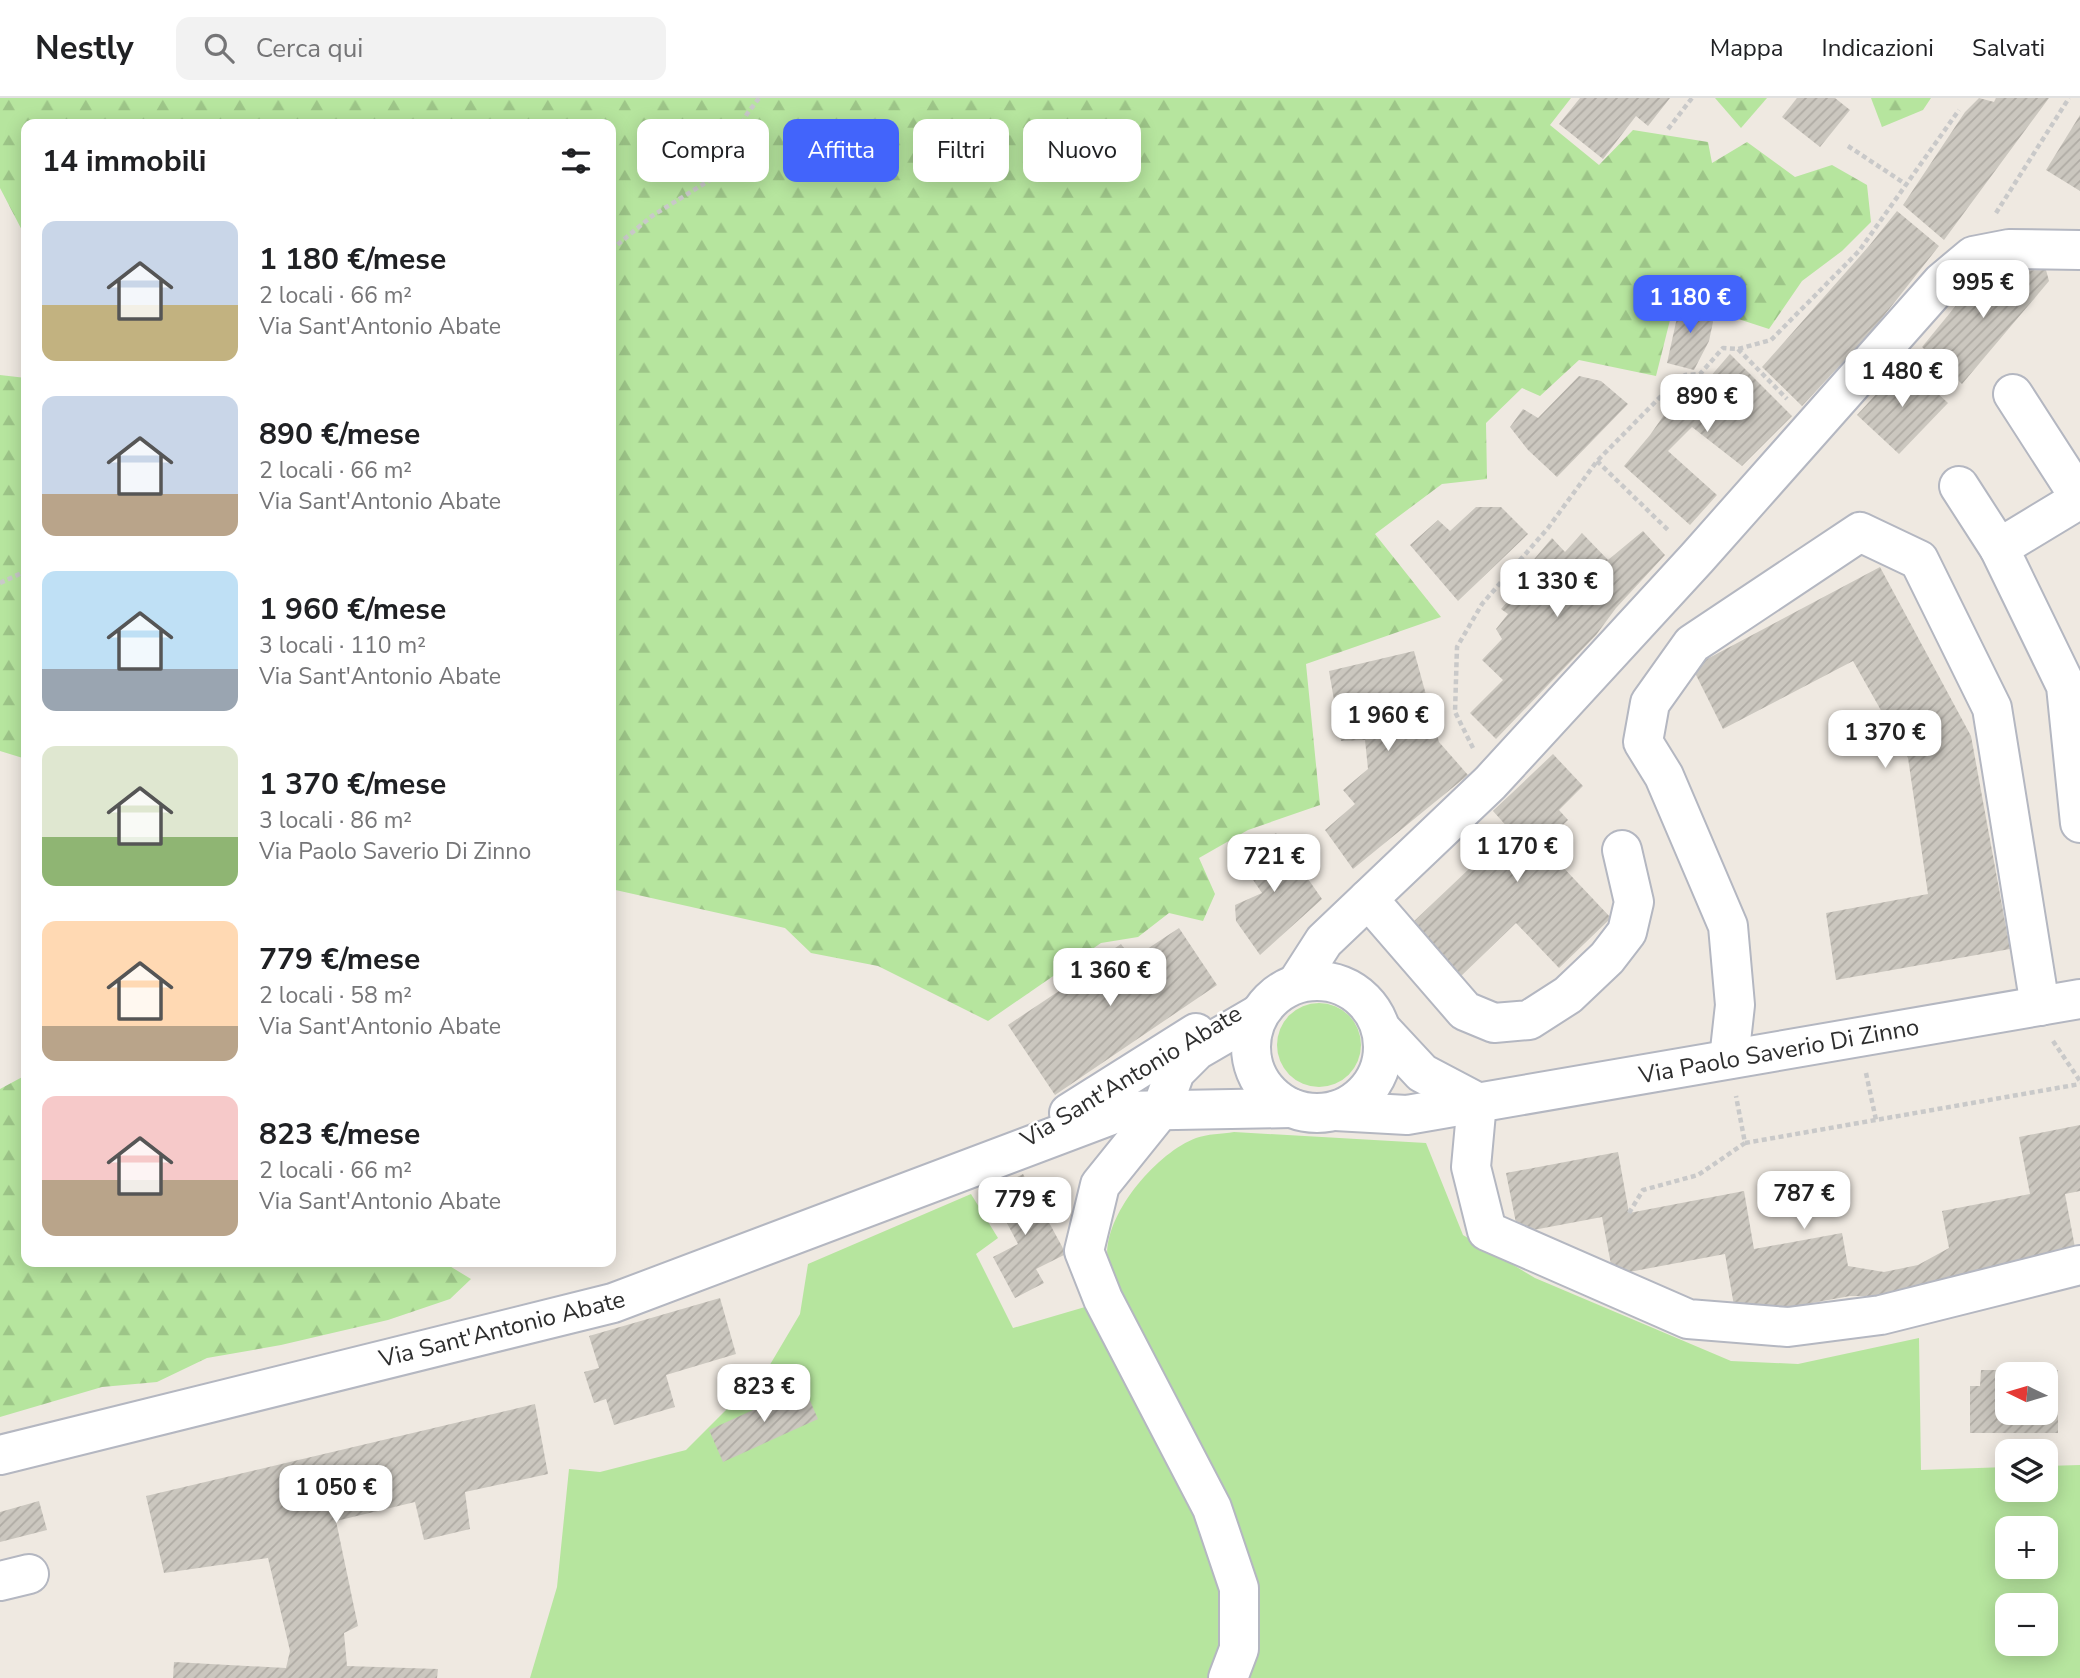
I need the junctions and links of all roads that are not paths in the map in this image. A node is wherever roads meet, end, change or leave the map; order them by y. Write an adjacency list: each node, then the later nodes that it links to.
1 (2080, 250): 8 (street)
2 (2013, 394): 4 (street)
3 (1959, 486): 5 (street)
4 (2080, 498): 5 (street)
5 (1998, 548): 6 (street)
6 (2080, 823)
7 (1622, 850): 8 (street)
8 (1368, 899): 9 (street)
9 (1277, 998): 12 (street); 15 (street); 16 (street); 18 (street, Via Sant'Antonio Abate)
10 (2080, 999): 11 (street, Via Paolo Saverio Di Zinno)
11 (2040, 1006): 13 (street, Via Paolo Saverio Di Zinno); 13 (street)
12 (1381, 1029): 14 (street); 17 (street)
13 (1729, 1059): 14 (street, Via Paolo Saverio Di Zinno)
14 (1477, 1102): 17 (street, Via Paolo Saverio Di Zinno); 19 (street)
15 (1162, 1108): 16 (street, Via Sant'Antonio Abate); 18 (street, Via Sant'Antonio Abate); 21 (street)
16 (1291, 1108): 17 (street)
17 (1335, 1111)
18 (990, 1163): 20 (street, Via Sant'Antonio Abate)
19 (2080, 1265)
20 (0, 1455)
21 (1228, 1678)

